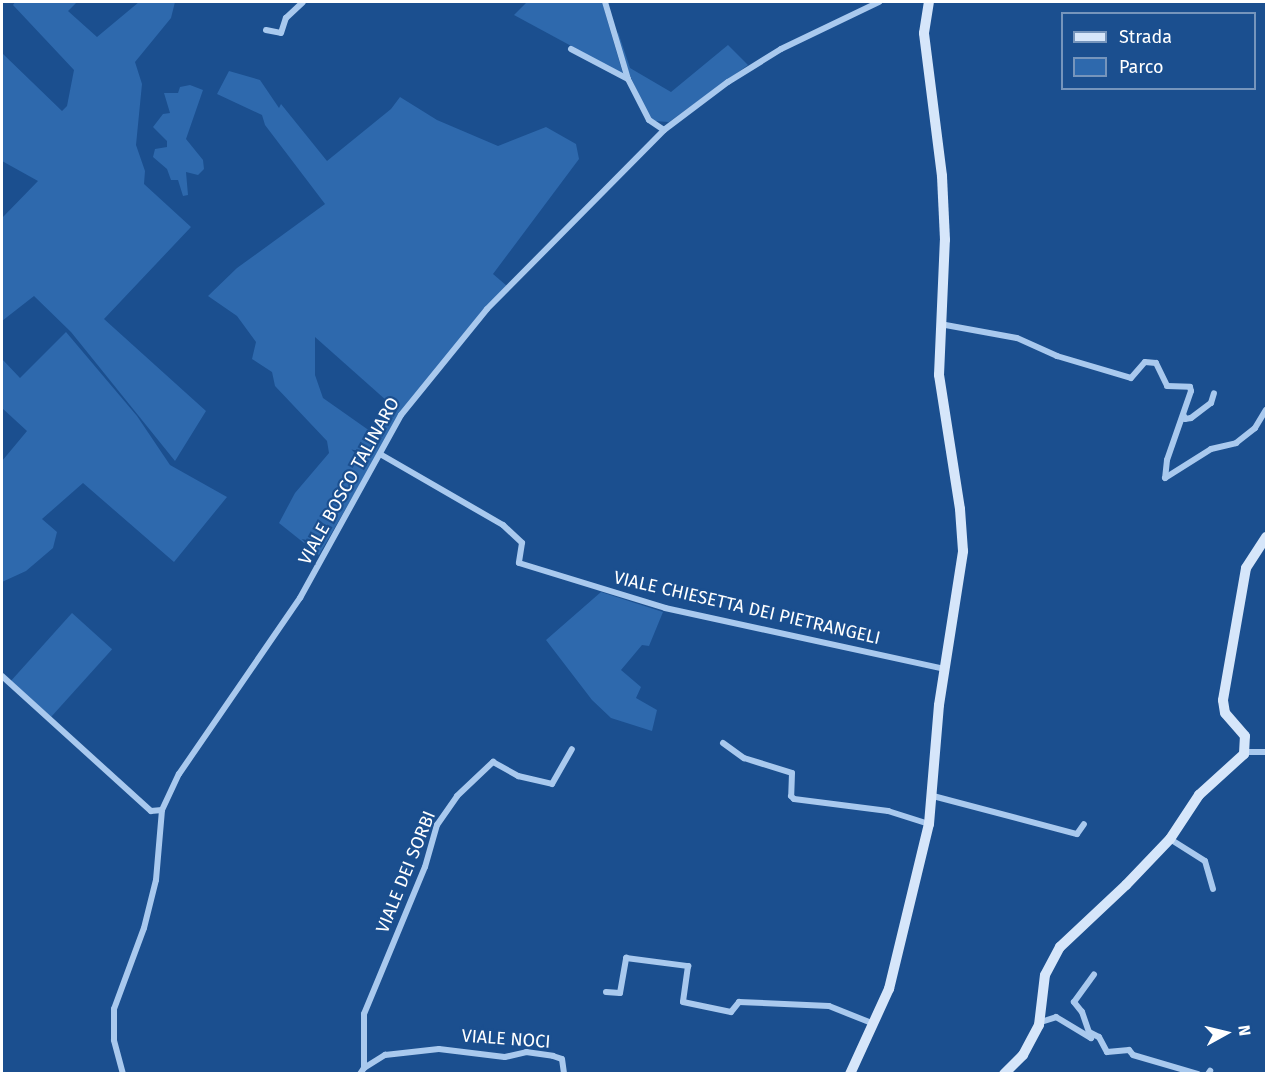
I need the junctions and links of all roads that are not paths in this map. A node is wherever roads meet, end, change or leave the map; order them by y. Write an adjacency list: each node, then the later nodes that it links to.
1 (303, 2): 5 (street)
2 (605, 2): 7 (street)
3 (879, 2): 8 (street, VIALE BOSCO TALINARO)
4 (929, 2): 9 (main road)
5 (266, 30)
6 (571, 49): 7 (street)
7 (628, 79): 8 (street)
8 (664, 130): 13 (street, VIALE BOSCO TALINARO)
9 (940, 323): 12 (street); 15 (main road)
10 (1214, 393): 12 (street)
11 (1266, 410): 12 (street)
12 (1184, 415)
13 (380, 454): 15 (street, VIALE CHIESETTA DEI PIETRANGELI); 22 (street, VIALE BOSCO TALINARO)
14 (1266, 537): 19 (main road)
15 (946, 669): 21 (main road)
16 (2, 676): 22 (street)
17 (723, 743): 23 (street)
18 (572, 749): 32 (street, VIALE DEI SORBI)
19 (1245, 752): 20 (street); 25 (main road)
20 (1266, 752)
21 (933, 796): 23 (main road); 24 (street)
22 (162, 810): 33 (street, VIALE BOSCO TALINARO)
23 (929, 824): 30 (main road)
24 (1084, 824)
25 (1170, 839): 26 (street); 29 (main road)
26 (1213, 889)
27 (1094, 975): 31 (street)
28 (606, 992): 30 (street)
29 (1040, 1022): 31 (street); 36 (main road)
30 (874, 1024): 35 (main road)
31 (1089, 1032): 37 (street)
32 (362, 1071): 34 (street, VIALE NOCI)
33 (123, 1074)
34 (564, 1074)
35 (850, 1074)
36 (1004, 1074)
37 (1198, 1074)

